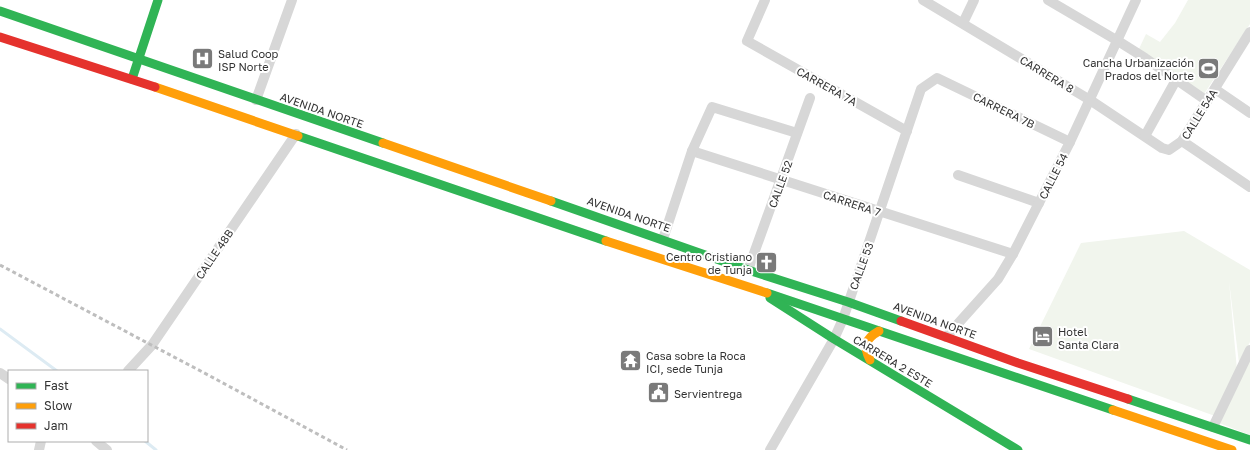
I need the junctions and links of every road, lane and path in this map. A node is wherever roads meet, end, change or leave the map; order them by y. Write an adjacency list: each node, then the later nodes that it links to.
1 (158, 0): 14 (main road)
2 (292, 0): 20 (street)
3 (765, 0): 24 (street, CARRERA 7A)
4 (923, 0): 10 (street, CARRERA 8)
5 (974, 0): 10 (street)
6 (1048, 0): 8 (street)
7 (1136, 0): 13 (street, CALLE 54)
8 (1062, 3): 13 (street)
9 (0, 11): 14 (main road, AVENIDA NORTE)
10 (963, 23): 21 (street, CARRERA 8)
11 (0, 37): 16 (main road)
12 (1248, 39): 18 (street, CALLE 54A)
13 (1118, 41): 17 (street); 21 (street, CALLE 54)
14 (138, 59): 16 (main road); 20 (main road, AVENIDA NORTE)
15 (937, 78): 24 (street, CALLE 53); 28 (street, CARRERA 7B)
16 (132, 79): 26 (main road)
17 (1176, 80): 22 (street); 27 (street)
18 (1215, 88): 22 (street, CALLE 54A); 23 (street)
19 (810, 98): 25 (street, CALLE 52)
20 (256, 100): 37 (main road, AVENIDA NORTE)
21 (1090, 100): 27 (street, CARRERA 8); 28 (street, CALLE 54)
22 (1207, 101): 29 (street, CALLE 54A)
23 (1250, 113)
24 (907, 131): 36 (street, CALLE 53)
25 (797, 133): 31 (street); 33 (street, CALLE 52)
26 (296, 134): 40 (main road); 48 (street, CALLE 48B)
27 (1145, 136): 30 (street, CARRERA 8)
28 (1070, 142): 35 (street, CALLE 54)
29 (1182, 142): 30 (street, CALLE 54A); 34 (street)
30 (1169, 150)
31 (692, 151): 33 (street, CARRERA 7); 37 (street)
32 (958, 175): 35 (street)
33 (781, 180): 36 (street, CARRERA 7); 39 (street, CALLE 52)
34 (1250, 187)
35 (1039, 203): 38 (street, CALLE 54)
36 (880, 212): 38 (street, CARRERA 7); 41 (street, CALLE 53)
37 (663, 239): 39 (main road, AVENIDA NORTE)
38 (1013, 254): 44 (street, CALLE 54)
39 (748, 270): 41 (main road, AVENIDA NORTE)
40 (757, 290): 42 (main road); 45 (main road, CARRERA 2 ESTE)
41 (848, 302): 42 (street, CALLE 53); 44 (main road, AVENIDA NORTE)
42 (843, 318): 43 (main road); 45 (street, CALLE 53)
43 (879, 331): 47 (main road); 56 (main road)
44 (946, 337): 49 (main road, AVENIDA NORTE)
45 (834, 339): 47 (main road, CARRERA 2 ESTE); 54 (street, CALLE 53)
46 (1250, 350): 49 (street)
47 (870, 360): 55 (main road, CARRERA 2 ESTE)
48 (129, 370)
49 (1214, 427): 50 (main road, AVENIDA NORTE)
50 (1250, 440)
51 (98, 443): 52 (street); 53 (street)
52 (107, 450)
53 (115, 450)
54 (770, 450)
55 (1018, 450)
56 (1232, 450)

